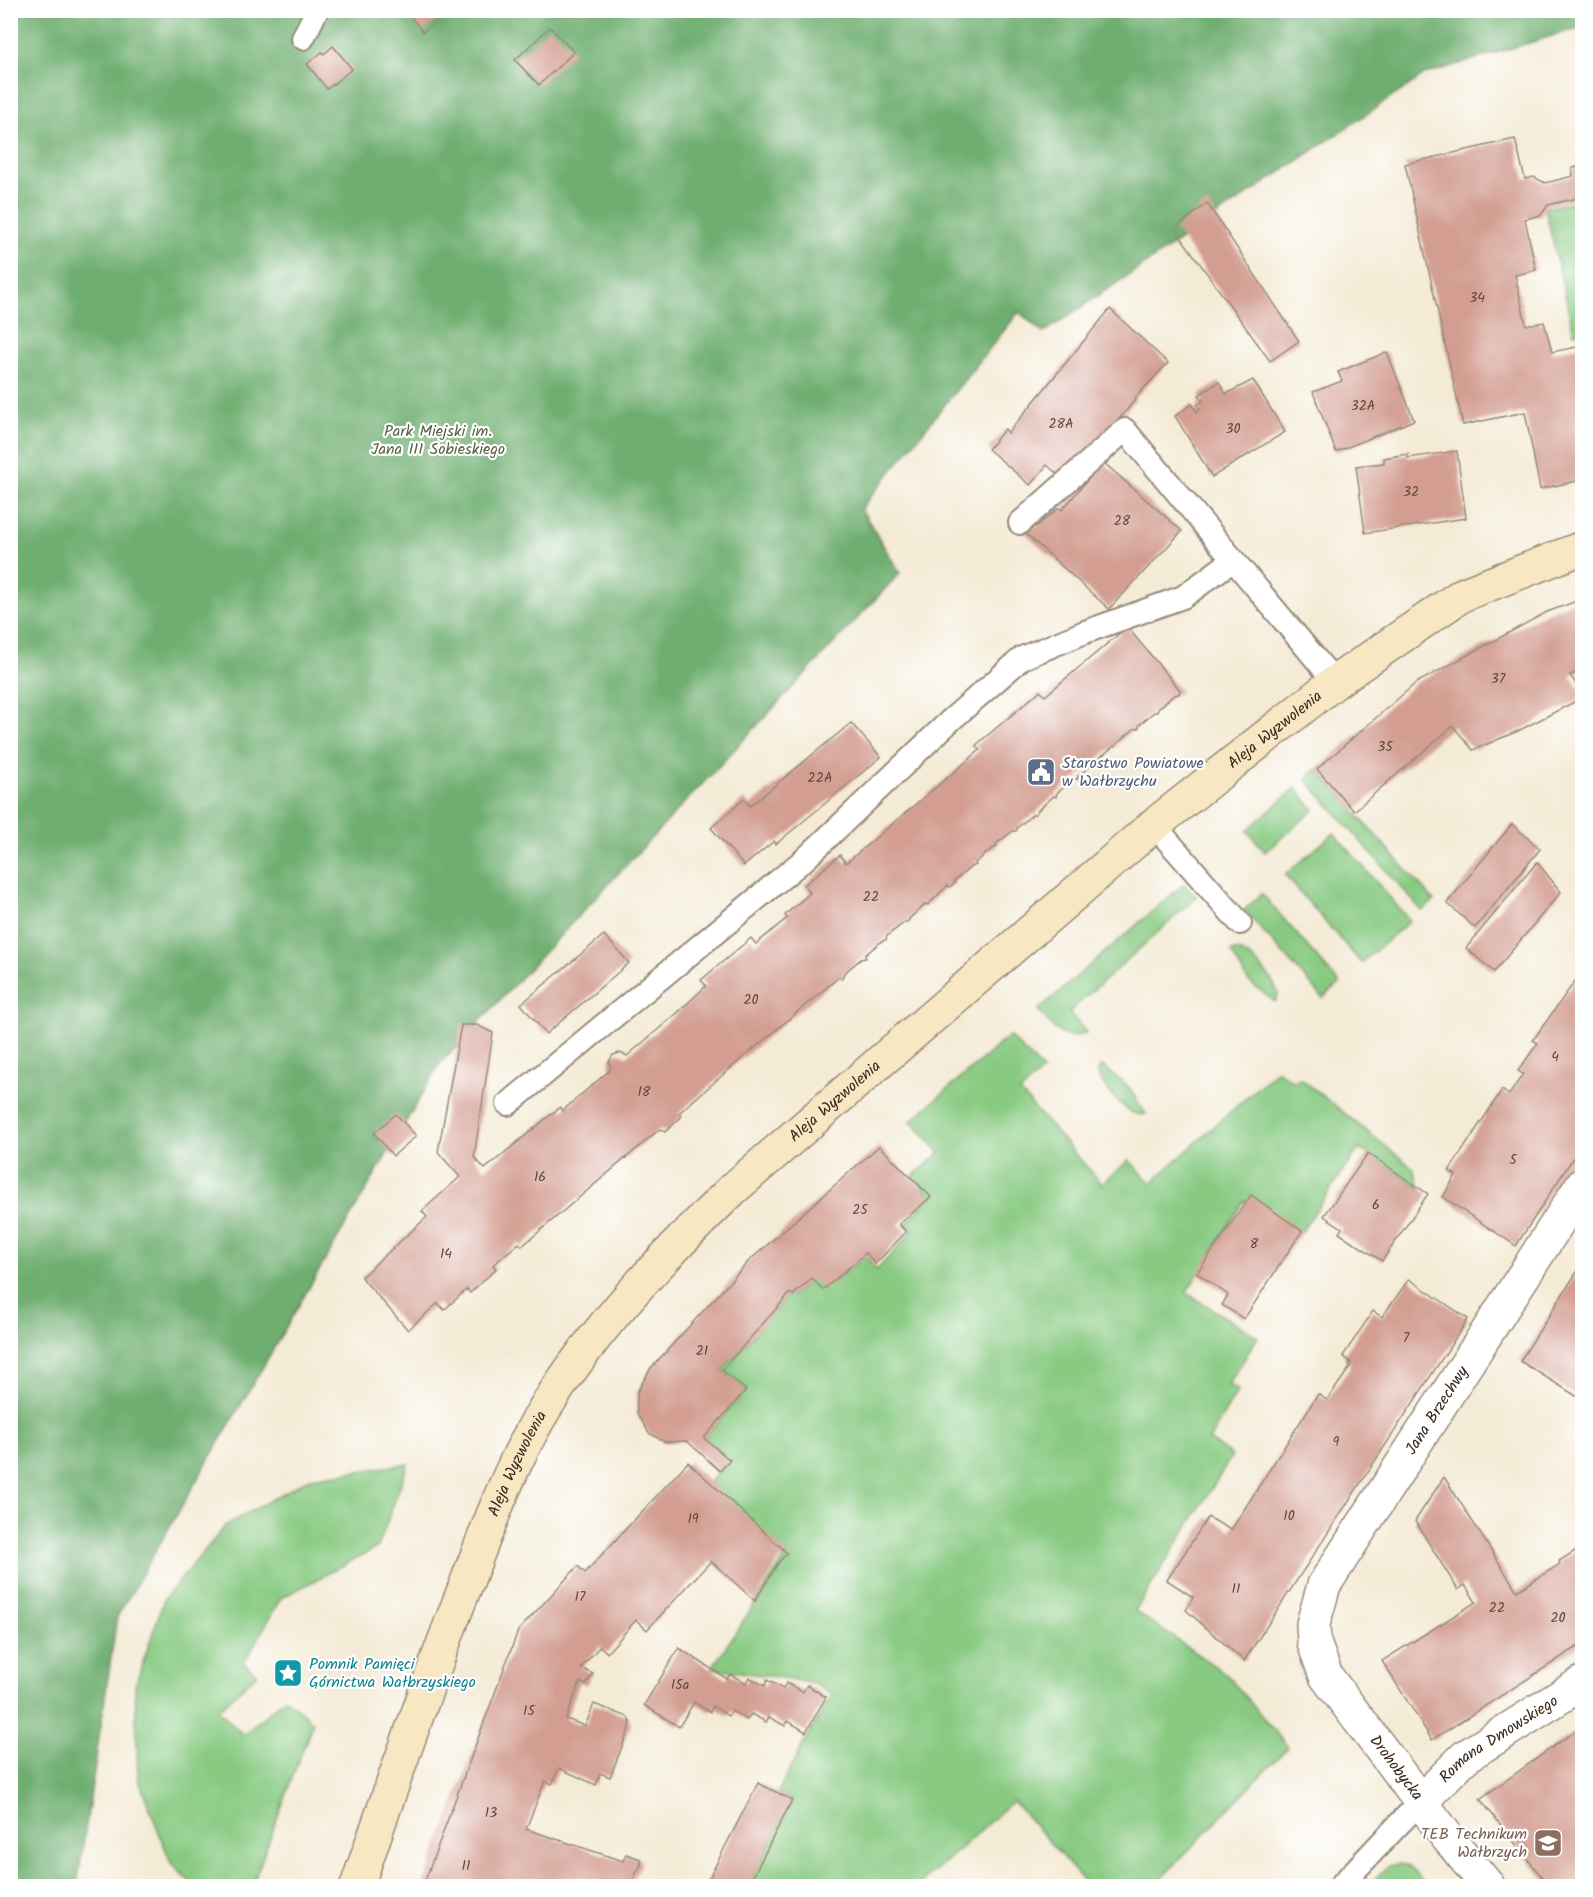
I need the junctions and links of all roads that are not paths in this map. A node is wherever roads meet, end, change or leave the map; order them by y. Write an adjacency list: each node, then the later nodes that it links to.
1 (317, 10): 2 (lane)
2 (303, 38)
3 (1020, 523): 5 (lane)
4 (1582, 548): 6 (street, Aleja Wyzwolenia)
5 (1233, 560): 6 (lane); 9 (lane)
6 (1335, 682): 7 (street, Aleja Wyzwolenia)
7 (1154, 825): 8 (lane); 14 (street, Aleja Wyzwolenia)
8 (1240, 923)
9 (508, 1104)
10 (1582, 1185): 11 (street, Jana Brzechwy)
11 (1314, 1643): 13 (street, Drohobycka)
12 (1582, 1683): 13 (street, Romana Dmowskiego)
13 (1421, 1800): 15 (lane); 16 (street, Drohobycka)
14 (357, 1887)
15 (1341, 1887)
16 (1488, 1887)

